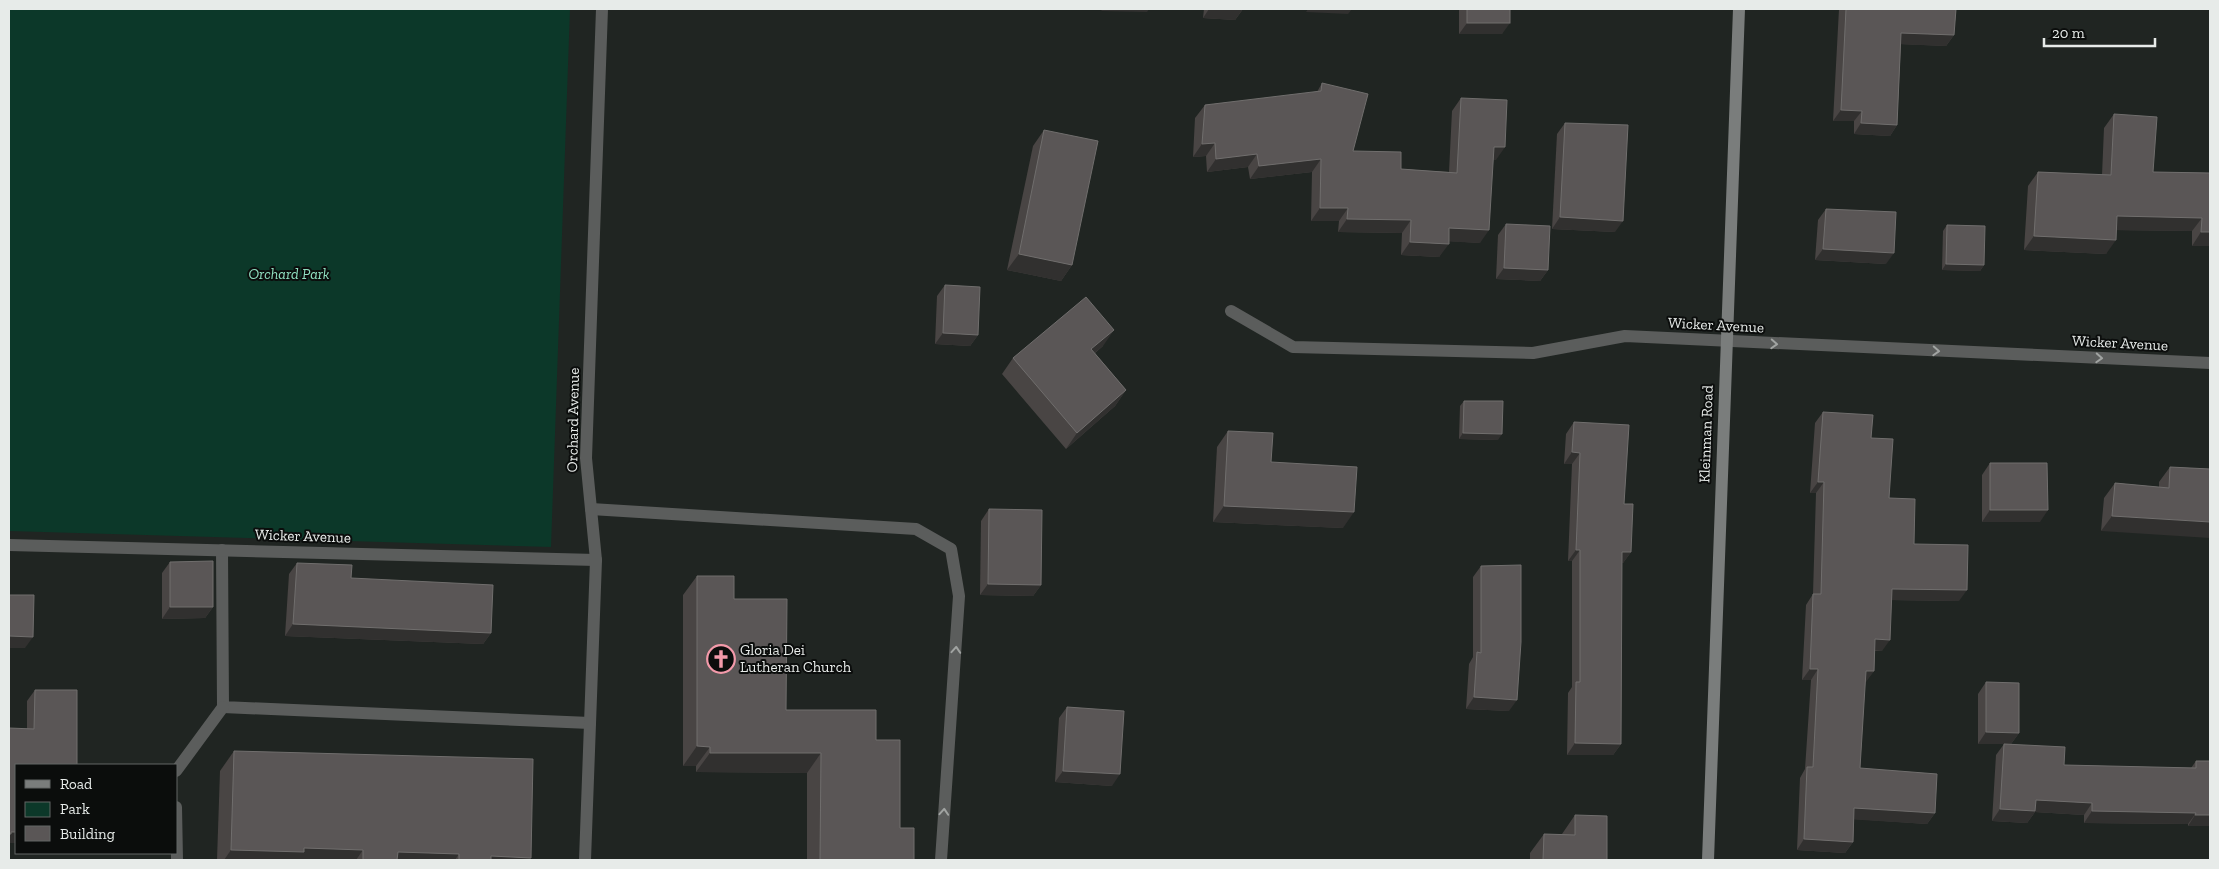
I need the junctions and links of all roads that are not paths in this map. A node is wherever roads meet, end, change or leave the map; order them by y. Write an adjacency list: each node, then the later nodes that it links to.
1 (602, 9): 6 (street, Orchard Avenue)
2 (1739, 9): 4 (street, Kleinman Road)
3 (1231, 311): 4 (street, Wicker Avenue)
4 (1725, 342): 5 (street, Wicker Avenue, one-way to 5); 15 (street, Kleinman Road)
5 (2210, 363)
6 (591, 509): 9 (street, Orchard Avenue); 14 (street, one-way to 6)
7 (9, 545): 8 (street, Wicker Avenue)
8 (222, 550): 9 (street, Wicker Avenue); 10 (street)
9 (596, 560): 11 (street, Orchard Avenue)
10 (223, 706): 11 (street); 12 (street)
11 (590, 723): 13 (street, Orchard Avenue)
12 (178, 767)
13 (585, 860)
14 (941, 860)
15 (1708, 860)

